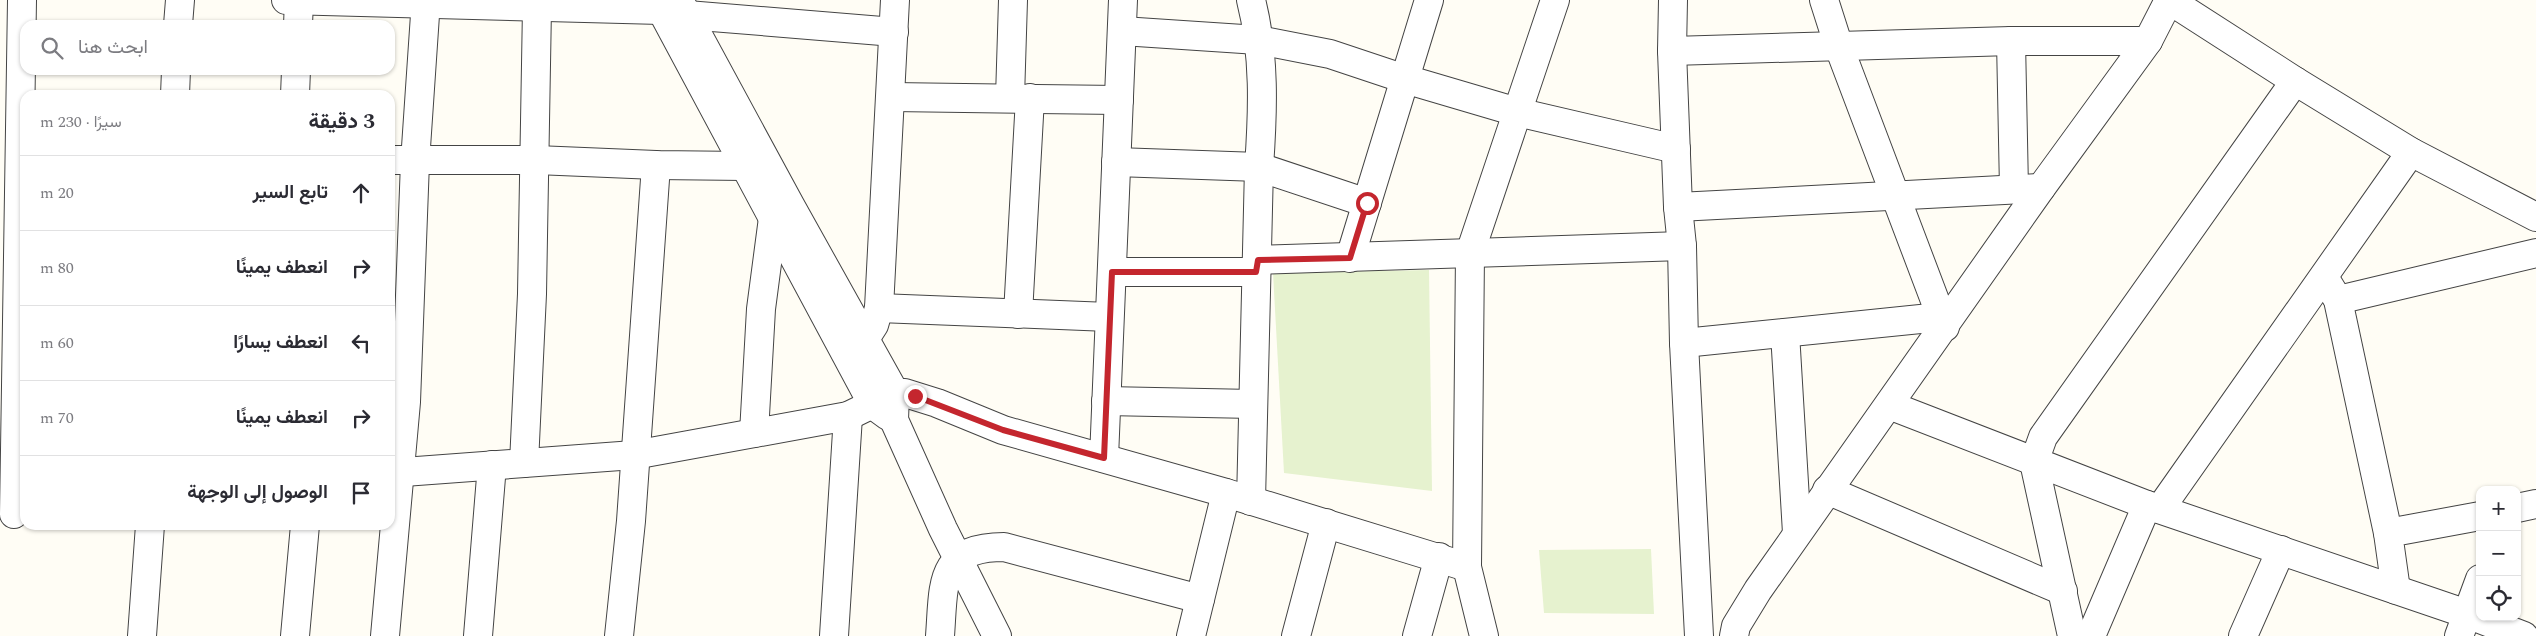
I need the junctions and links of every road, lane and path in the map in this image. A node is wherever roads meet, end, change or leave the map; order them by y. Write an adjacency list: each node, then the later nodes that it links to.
1 (22, 0): 17 (street)
2 (180, 0): 18 (street)
3 (286, 0): 4 (street)
4 (299, 0): 14 (street); 19 (street)
5 (895, 0): 21 (street)
6 (1013, 0): 35 (street)
7 (1123, 0): 20 (street)
8 (1251, 0): 23 (street)
9 (1429, 0): 30 (street)
10 (1555, 0): 37 (street)
11 (1824, 0): 26 (street)
12 (2169, 0): 25 (street); 31 (street)
13 (1670, 1): 27 (street)
14 (426, 2): 16 (street); 42 (street)
15 (671, 6): 16 (street); 21 (street); 45 (street); 67 (street)
16 (538, 7): 41 (street)
17 (21, 20)
18 (178, 20)
19 (298, 20)
20 (1122, 31): 23 (street); 36 (street)
21 (894, 32): 34 (street)
22 (20, 40): 38 (street)
23 (1258, 40): 30 (street); 46 (street)
24 (2012, 41): 25 (street); 26 (street); 47 (street)
25 (2148, 41): 47 (street)
26 (1839, 47): 27 (street); 48 (street)
27 (1672, 51): 39 (street)
28 (176, 75): 32 (street)
29 (296, 75): 33 (street)
30 (1405, 79): 37 (street); 49 (street)
31 (2295, 81): 40 (street); 83 (street)
32 (174, 90)
33 (295, 90)
34 (892, 97): 35 (street); 62 (street)
35 (1020, 98): 36 (street); 63 (street)
36 (1119, 100): 43 (street)
37 (1517, 112): 39 (street); 55 (street)
38 (15, 139): 53 (street)
39 (1676, 150): 50 (street)
40 (2411, 152): 51 (street); 60 (street)
41 (536, 160): 42 (street); 44 (street); 84 (street)
42 (403, 161): 73 (street)
43 (1116, 162): 46 (street); 59 (street)
44 (656, 165): 45 (street); 81 (street)
45 (745, 166): 52 (street)
46 (1259, 167): 49 (street); 58 (street)
47 (2028, 188): 48 (street); 65 (street)
48 (1894, 195): 50 (street); 65 (street)
49 (1367, 203): 57 (street)
50 (1678, 207): 54 (street)
51 (2536, 217)
52 (772, 218): 70 (street); 79 (street)
53 (14, 231): 68 (street)
54 (1682, 246): 55 (street); 69 (street)
55 (1470, 253): 57 (street); 103 (street)
56 (2536, 253): 61 (street)
57 (1350, 258): 58 (street)
58 (1257, 266): 59 (street); 74 (street)
59 (1112, 272): 64 (street)
60 (2324, 277): 61 (street); 90 (street)
61 (2338, 300): 99 (street)
62 (879, 308): 63 (street); 67 (street)
63 (1018, 314): 64 (street)
64 (1109, 317): 72 (street)
65 (1942, 322): 66 (street); 75 (street)
66 (1785, 333): 69 (street); 98 (street)
67 (866, 339): 70 (street); 77 (street)
68 (8, 343): 71 (street)
69 (1684, 343): 121 (street)
70 (850, 362): 77 (street)
71 (20, 386)
72 (1106, 401): 74 (street); 82 (street)
73 (398, 402): 80 (street)
74 (1253, 404): 88 (street)
75 (1889, 405): 83 (street); 87 (street)
76 (20, 406): 92 (street)
77 (887, 406): 78 (street); 82 (street); 102 (street)
78 (848, 416): 79 (street); 114 (street)
79 (754, 432): 81 (street)
80 (395, 454)
81 (634, 455): 84 (street); 113 (street)
82 (1104, 458): 88 (street)
83 (2034, 462): 90 (street); 106 (street)
84 (524, 463): 85 (street)
85 (492, 465): 86 (street); 112 (street)
86 (395, 472)
87 (1827, 490): 98 (street); 106 (street)
88 (1238, 498): 94 (street); 107 (street)
89 (2536, 504): 91 (street)
90 (2154, 507): 100 (street); 124 (street)
91 (2521, 507)
92 (13, 514)
93 (2476, 517): 99 (street)
94 (1326, 523): 101 (street); 118 (street)
95 (150, 530): 109 (street)
96 (304, 530): 110 (street)
97 (391, 530): 111 (street)
98 (1797, 533): 122 (street)
99 (2388, 534): 104 (street)
100 (2281, 550): 104 (street); 125 (street)
101 (1438, 557): 103 (street); 119 (street)
102 (958, 559): 107 (street); 115 (street); 116 (street)
103 (1467, 567): 120 (street)
104 (2396, 590): 108 (street)
105 (2476, 590): 108 (street)
106 (2063, 592): 123 (street)
107 (1200, 599): 117 (street)
108 (2463, 625): 126 (street)
109 (142, 636)
110 (295, 636)
111 (385, 636)
112 (478, 636)
113 (619, 636)
114 (834, 636)
115 (940, 636)
116 (997, 636)
117 (1191, 636)
118 (1296, 636)
119 (1417, 636)
120 (1484, 636)
121 (1699, 636)
122 (1734, 636)
123 (2072, 636)
124 (2091, 636)
125 (2243, 636)
126 (2524, 636)

